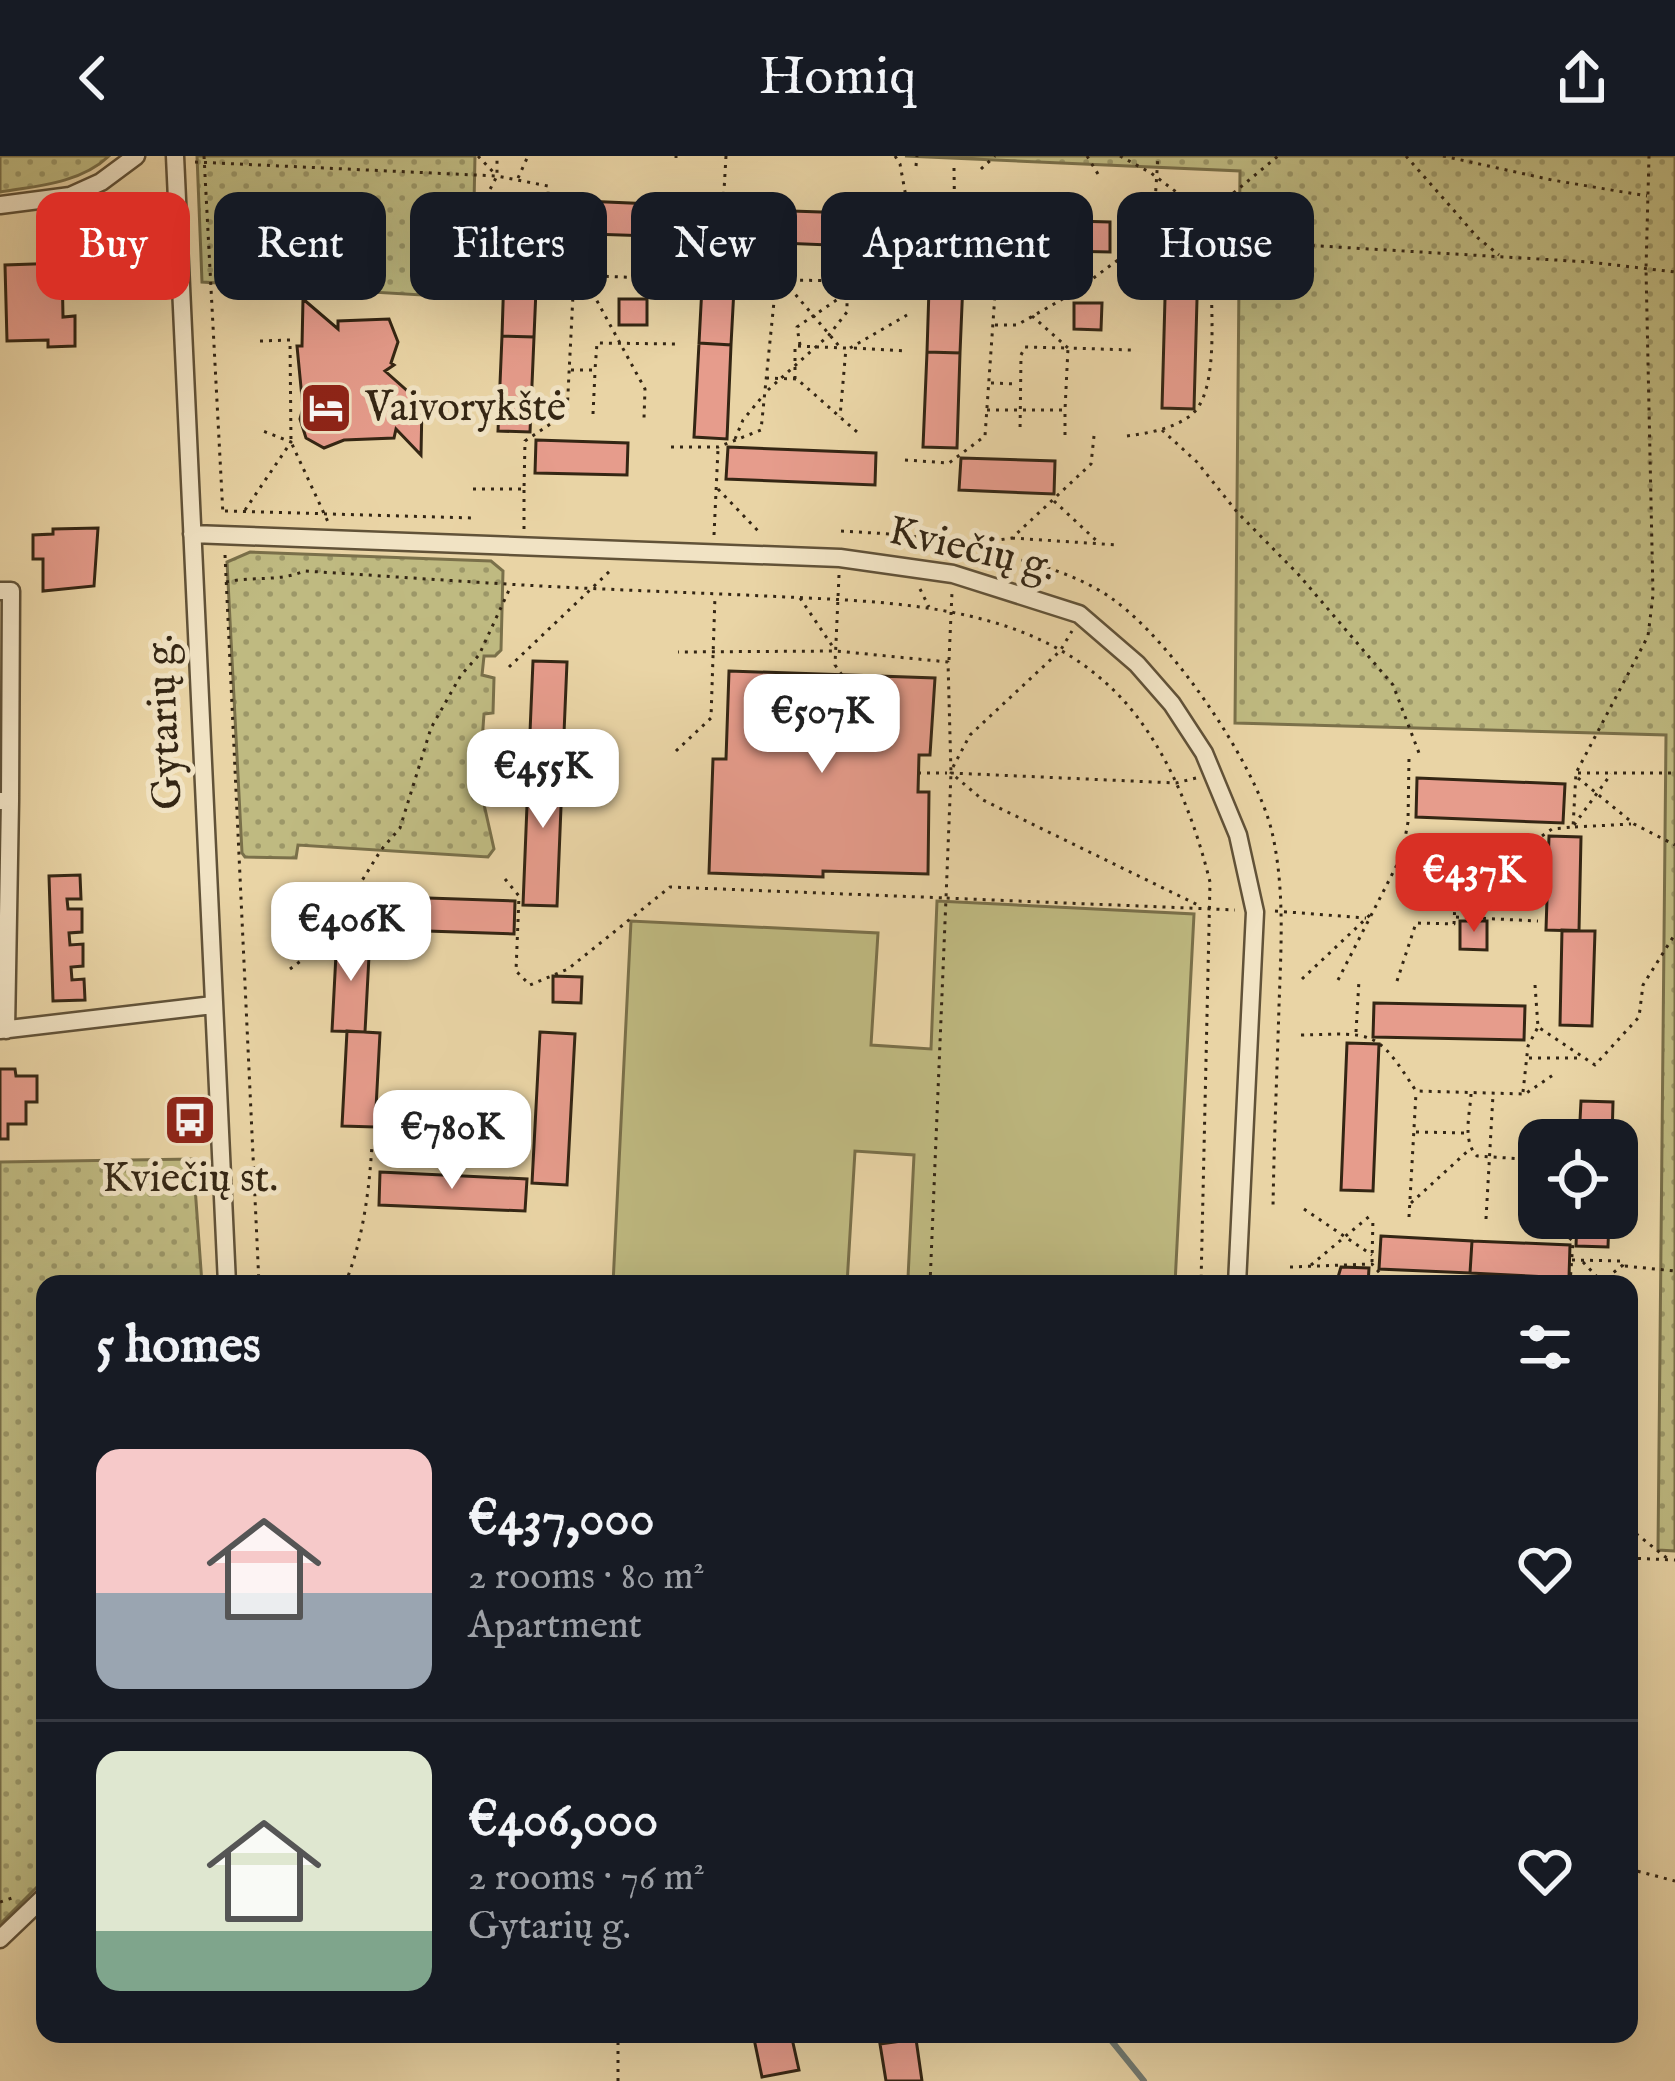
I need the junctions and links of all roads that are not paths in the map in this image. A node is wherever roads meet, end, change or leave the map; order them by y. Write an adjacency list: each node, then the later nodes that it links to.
1 (136, 156): 3 (street)
2 (175, 159): 4 (street, Gytarių g.)
3 (0, 205)
4 (193, 534): 7 (street, Gytarių g.); 10 (street, Kviečių g.)
5 (0, 591): 6 (street)
6 (5, 801): 8 (street)
7 (213, 1005): 8 (street); 9 (street, Gytarių g.)
8 (3, 1030)
9 (227, 1275)
10 (1237, 1275)
11 (36, 1905): 12 (street)
12 (0, 1939)

